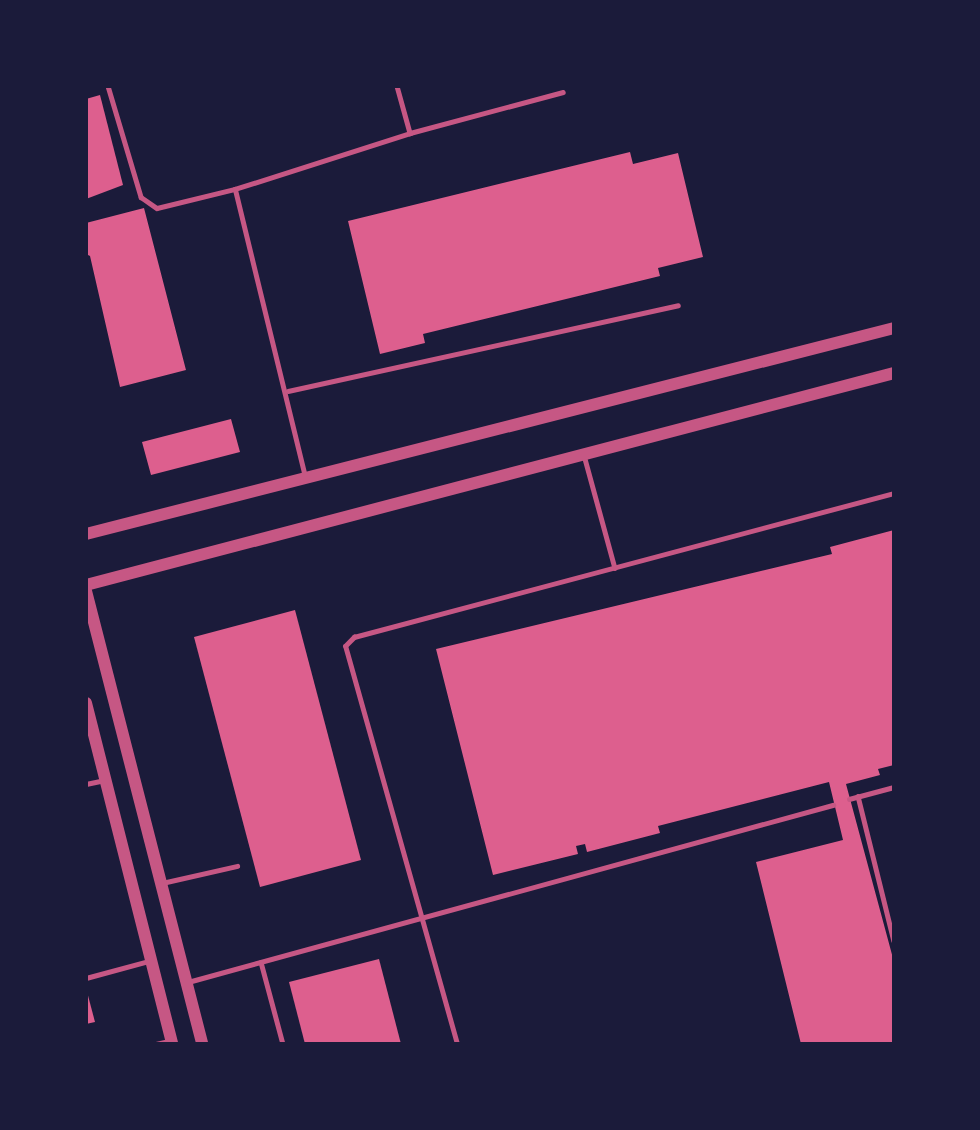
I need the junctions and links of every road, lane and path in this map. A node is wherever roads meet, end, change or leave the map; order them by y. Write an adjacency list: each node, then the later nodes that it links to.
1 (108, 86): 5 (lane)
2 (397, 86): 4 (lane)
3 (563, 92): 4 (lane)
4 (410, 133): 5 (lane)
5 (235, 189): 9 (lane)
6 (678, 305): 9 (lane)
7 (894, 328): 11 (street)
8 (894, 373): 10 (street)
9 (288, 391): 11 (lane)
10 (583, 454): 14 (lane); 15 (street)
11 (306, 478): 13 (street)
12 (894, 494): 14 (lane)
13 (86, 534)
14 (615, 568): 26 (lane)
15 (86, 585)
16 (86, 591): 25 (street)
17 (86, 703): 18 (street)
18 (107, 779): 19 (lane); 28 (street)
19 (86, 784)
20 (894, 787): 21 (lane)
21 (858, 796): 22 (lane); 27 (lane)
22 (849, 799)
23 (833, 805): 26 (lane)
24 (237, 866): 25 (lane)
25 (161, 883): 31 (street)
26 (421, 919): 29 (lane); 36 (lane)
27 (894, 941)
28 (151, 960): 30 (lane); 32 (street)
29 (261, 962): 31 (lane); 35 (lane)
30 (86, 978)
31 (187, 982): 34 (street)
32 (171, 1042): 33 (lane)
33 (156, 1044)
34 (202, 1044)
35 (283, 1044)
36 (457, 1044)

